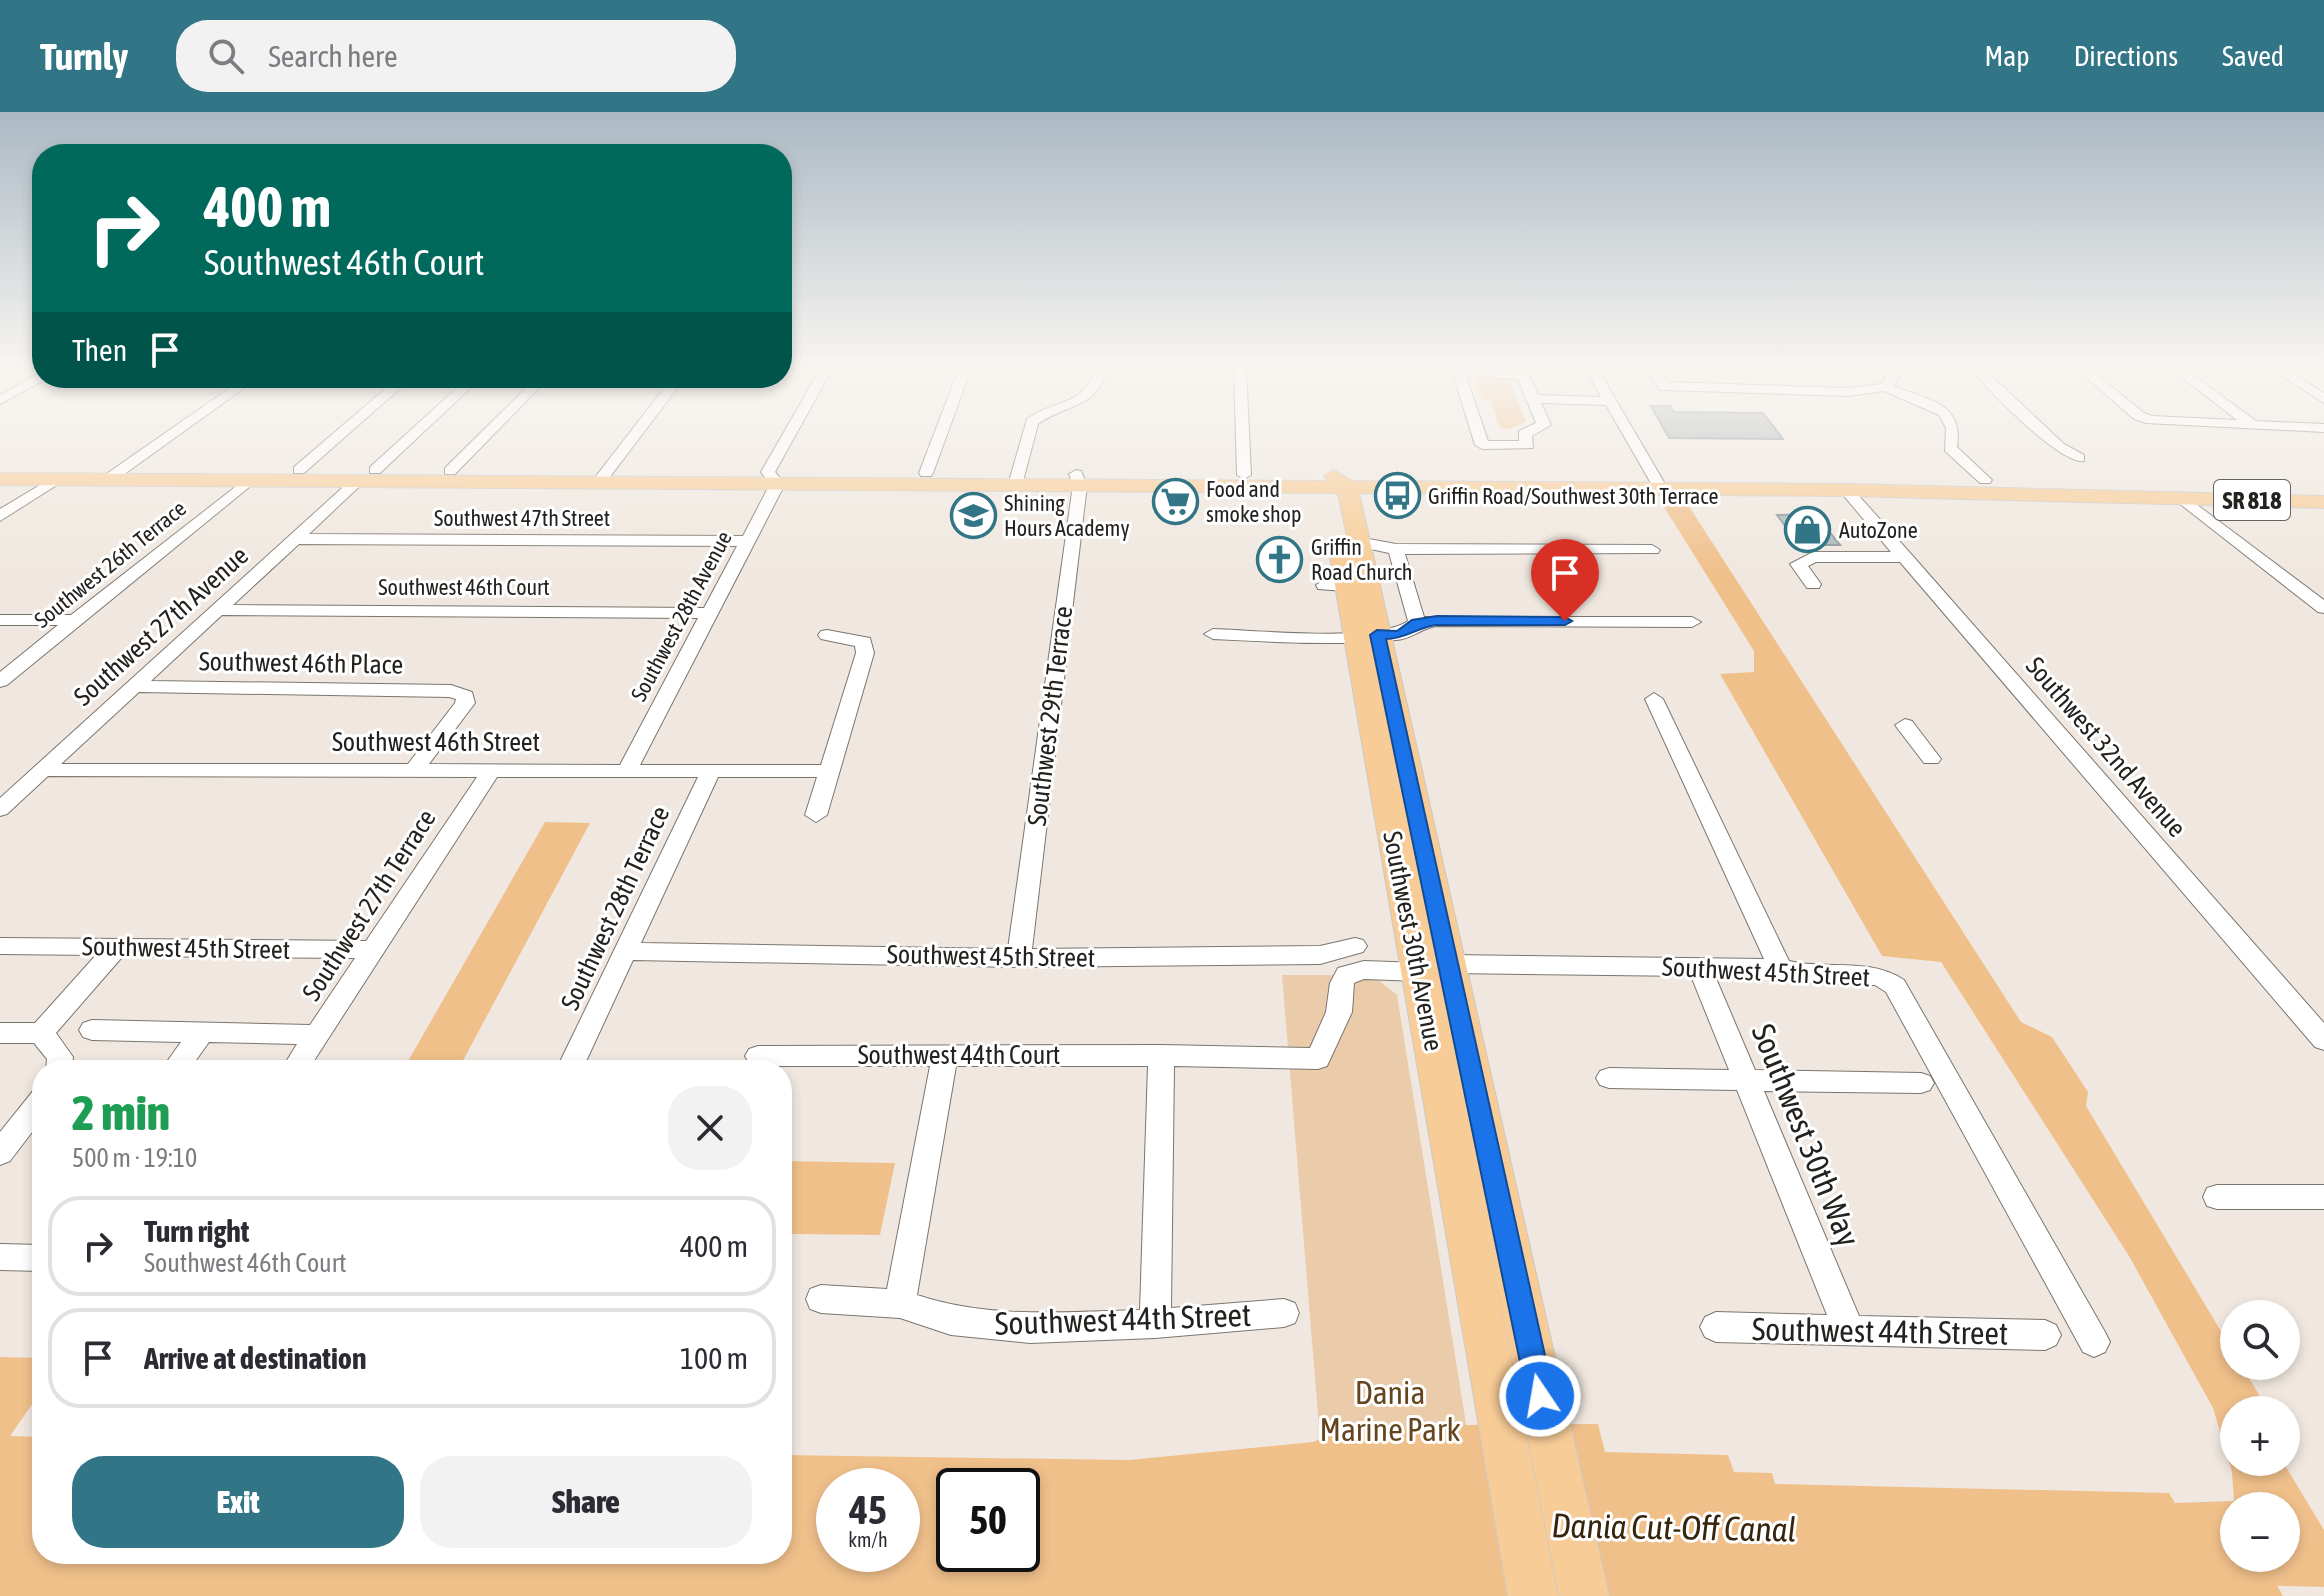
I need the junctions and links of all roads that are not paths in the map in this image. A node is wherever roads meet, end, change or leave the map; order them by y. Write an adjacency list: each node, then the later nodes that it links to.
1 (170, 435): 23 (street)
2 (339, 435): 18 (street)
3 (413, 435): 19 (street)
4 (486, 435): 21 (street)
5 (634, 435): 25 (street)
6 (794, 435): 26 (street)
7 (940, 435): 22 (street)
8 (1028, 435): 30 (street)
9 (1243, 435): 24 (street)
10 (1479, 435): 11 (street)
11 (1524, 435)
12 (1630, 435): 37 (street)
13 (1951, 435): 32 (street)
14 (2047, 435): 16 (street)
15 (1936, 446): 32 (street)
16 (2079, 458)
17 (0, 468): 23 (main road, SR 818)
18 (299, 470): 19 (main road, SR 818); 23 (main road, SR 818)
19 (375, 470): 20 (main road, SR 818); 34 (main road)
20 (414, 470): 21 (main road, SR 818); 35 (main road)
21 (450, 471): 25 (main road, SR 818)
22 (926, 473): 26 (main road, SR 818); 30 (main road, SR 818)
23 (115, 474): 29 (main road, SR 818); 33 (main road, SR 818)
24 (1244, 475): 31 (main road, SR 818); 36 (main road, SR 818)
25 (602, 477): 26 (main road, SR 818); 35 (main road, SR 818)
26 (773, 478): 30 (main road, SR 818); 47 (street, Southwest 28th Avenue)
27 (0, 479): 29 (main road, SR 818)
28 (1900, 479): 32 (main road, SR 818); 37 (main road, SR 818); 40 (main road)
29 (55, 480): 45 (street)
30 (1016, 480): 31 (main road, SR 818)
31 (1078, 480): 36 (main road, SR 818); 82 (street, Southwest 29th Terrace)
32 (1975, 480): 38 (main road, SR 818)
33 (248, 481): 34 (main road, SR 818); 57 (street, Southwest 26th Terrace)
34 (318, 481): 35 (main road, SR 818)
35 (357, 482): 46 (street, Southwest 27th Avenue)
36 (1336, 483): 37 (main road, SR 818); 48 (main road, Southwest 30th Avenue); 62 (main road, Southwest 30th Avenue)
37 (1657, 483): 40 (main road, SR 818)
38 (2155, 485): 39 (main road, SR 818); 42 (main road)
39 (2220, 487): 41 (main road, SR 818); 43 (main road)
40 (1846, 490): 42 (main road, SR 818); 51 (street, Southwest 32nd Avenue)
41 (2324, 491)
42 (2120, 495): 43 (main road, SR 818)
43 (2180, 497): 44 (main road, SR 818); 53 (street)
44 (2324, 502)
45 (0, 516)
46 (296, 539): 47 (street, Southwest 47th Street); 54 (street, Southwest 27th Avenue)
47 (748, 541): 55 (street, Southwest 28th Avenue)
48 (1358, 542): 49 (street); 62 (main road, Southwest 30th Avenue)
49 (1396, 549): 50 (street); 59 (street)
50 (1652, 550)
51 (1905, 557): 52 (street); 91 (street, Southwest 32nd Avenue)
52 (1813, 584)
53 (2324, 608)
54 (218, 610): 55 (street, Southwest 46th Court); 64 (street, Southwest 27th Avenue)
55 (709, 613): 71 (street, Southwest 28th Avenue)
56 (0, 620): 57 (street)
57 (76, 620): 63 (street, Southwest 26th Terrace)
58 (1692, 622): 59 (street)
59 (1417, 623): 62 (street)
60 (1213, 634): 62 (street)
61 (827, 635): 74 (street)
62 (1366, 635): 84 (main road, Southwest 30th Avenue)
63 (0, 681)
64 (134, 686): 65 (street, Southwest 46th Place); 69 (street, Southwest 27th Avenue)
65 (465, 696): 70 (street, Southwest 27th Terrace)
66 (1654, 699): 85 (street)
67 (1905, 725): 68 (street)
68 (1931, 759)
69 (42, 770): 70 (street, Southwest 46th Street); 75 (street, Southwest 27th Avenue)
70 (414, 770): 72 (street, Southwest 46th Street)
71 (627, 770): 72 (street, Southwest 46th Street); 73 (street, Southwest 46th Street)
72 (491, 771): 80 (street, Southwest 27th Terrace)
73 (711, 771): 74 (street, Southwest 46th Street); 81 (street, Southwest 28th Terrace)
74 (831, 771): 76 (street)
75 (0, 809)
76 (816, 815)
77 (0, 946): 79 (street, Southwest 45th Street)
78 (1355, 946): 82 (street, Southwest 45th Street)
79 (117, 947): 80 (street, Southwest 45th Street); 89 (street)
80 (371, 950): 90 (street, Southwest 27th Terrace)
81 (626, 951): 82 (street, Southwest 45th Street); 98 (street, Southwest 28th Terrace)
82 (1019, 958)
83 (1699, 966): 84 (street, Southwest 45th Street); 85 (street, Southwest 45th Street); 100 (street, Southwest 30th Way)
84 (1434, 968): 93 (street, Southwest 45th Street); 116 (main road, Southwest 30th Avenue)
85 (1780, 968): 115 (street, Southwest 45th Street)
86 (92, 1030): 87 (street)
87 (203, 1032): 90 (street); 96 (street)
88 (0, 1033): 89 (street)
89 (41, 1033): 95 (street)
90 (317, 1035): 97 (street, Southwest 27th Terrace)
91 (2324, 1040)
92 (945, 1055): 93 (street, Southwest 44th Court); 94 (street, Southwest 44th Court); 109 (street)
93 (1161, 1055): 111 (street)
94 (758, 1056)
95 (60, 1060)
96 (182, 1060)
97 (301, 1060)
98 (574, 1060)
99 (1609, 1078): 100 (street)
100 (1745, 1080): 101 (street); 113 (street, Southwest 30th Way)
101 (1921, 1083)
102 (32, 1112): 103 (street)
103 (0, 1153)
104 (2217, 1197): 105 (street)
105 (2324, 1197)
106 (32, 1254): 107 (street)
107 (0, 1257)
108 (821, 1299): 109 (street, Southwest 44th Street)
109 (900, 1304): 111 (street, Southwest 44th Street)
110 (1284, 1313): 111 (street, Southwest 44th Street)
111 (1155, 1324)
112 (1716, 1327): 113 (street, Southwest 44th Street)
113 (1849, 1330): 114 (street, Southwest 44th Street)
114 (2045, 1335)
115 (2094, 1342)
116 (1518, 1396): 117 (main road, Southwest 30th Avenue); 118 (main road, Southwest 30th Avenue)
117 (1533, 1596)
118 (1584, 1596)

